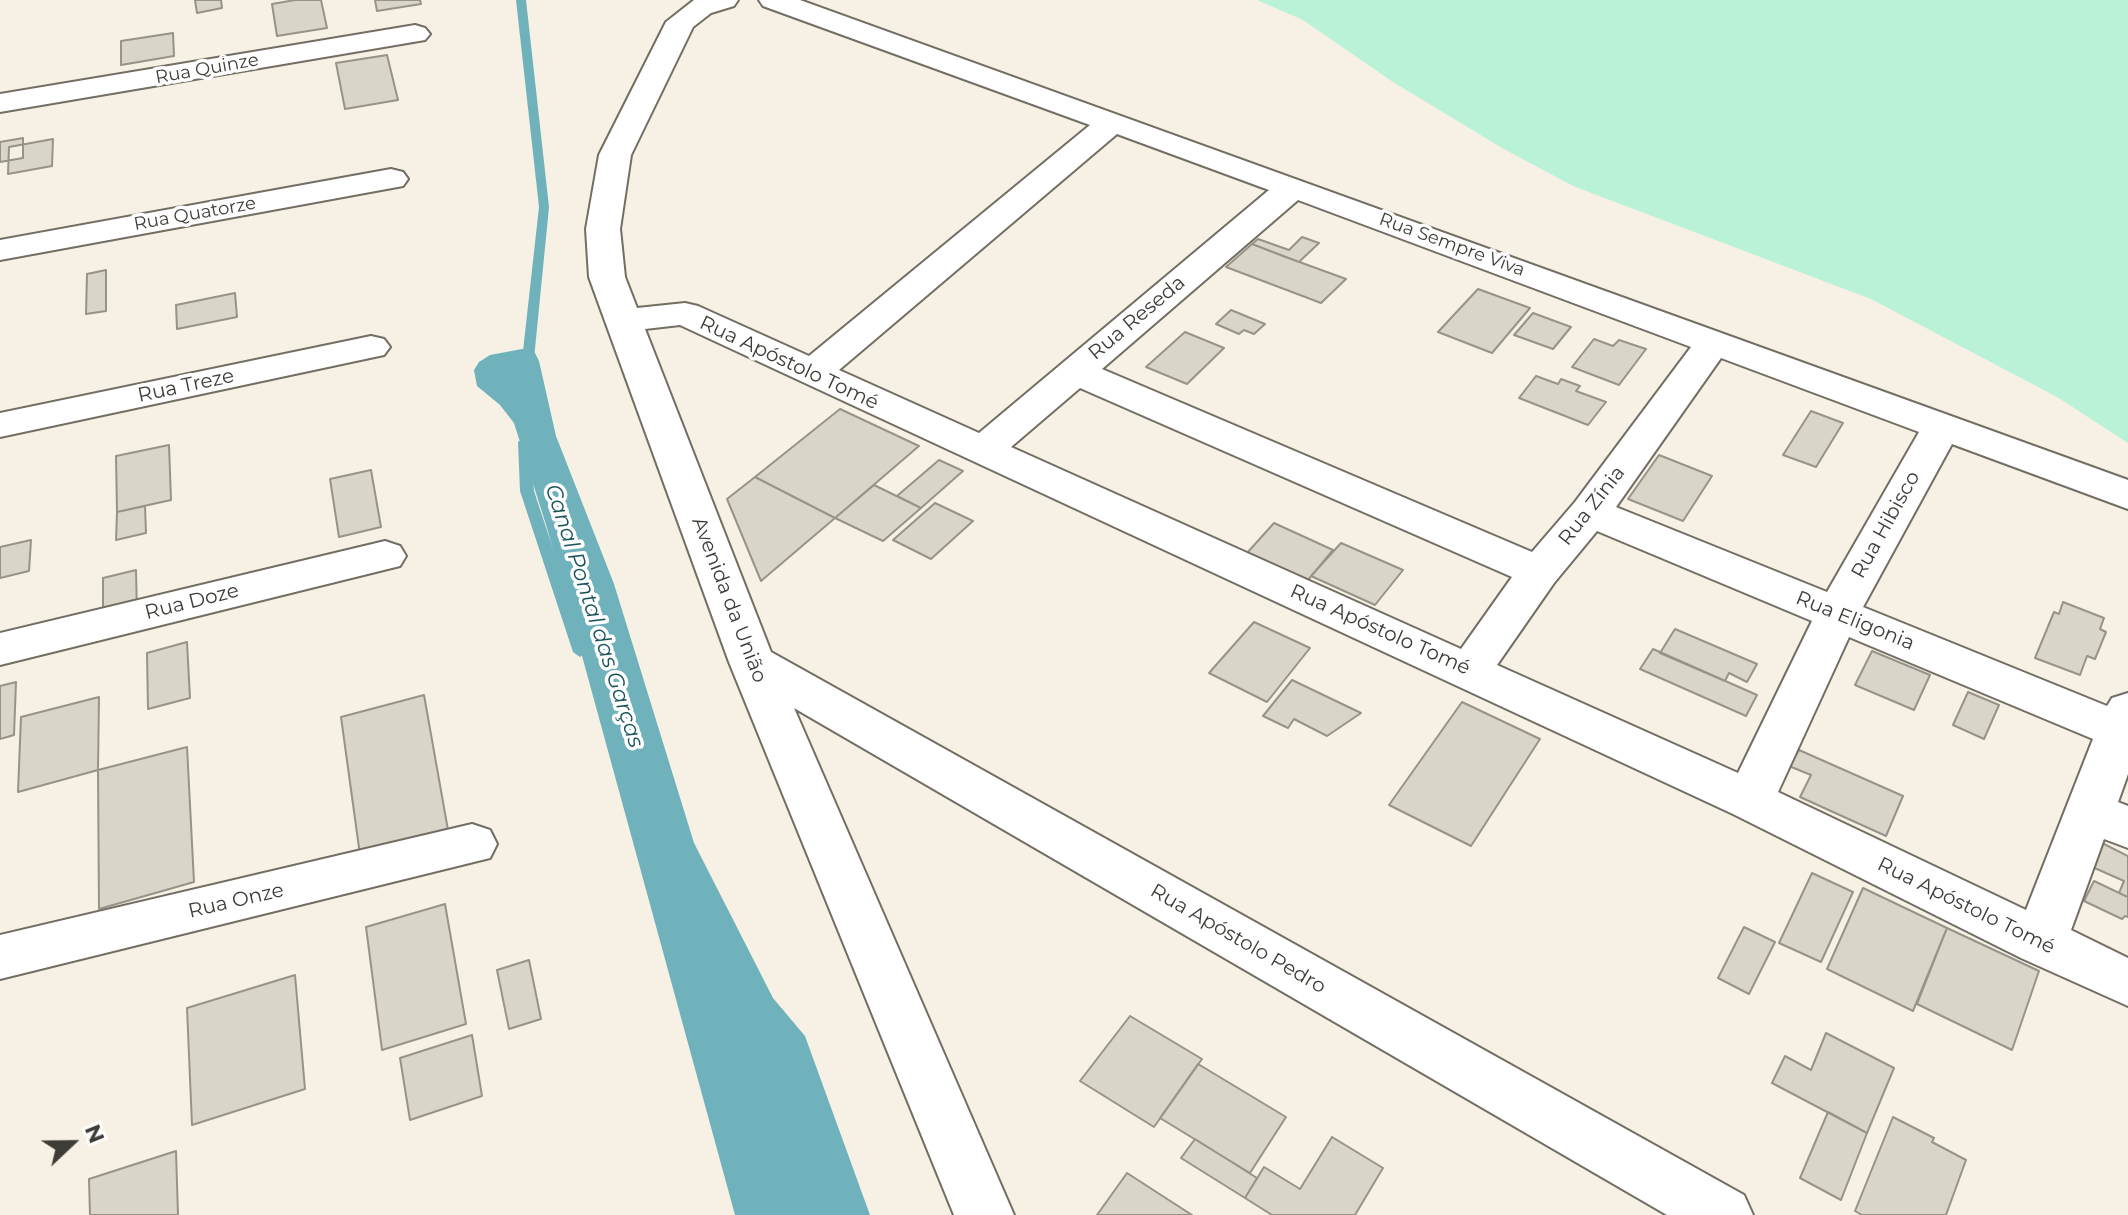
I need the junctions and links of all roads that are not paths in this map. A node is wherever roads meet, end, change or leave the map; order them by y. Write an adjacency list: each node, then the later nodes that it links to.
1 (724, 0): 9 (street, Avenida da União)
2 (773, 0): 5 (street, Rua Sempre Viva)
3 (415, 34): 4 (street, Rua Quinze)
4 (0, 103)
5 (1111, 123): 7 (street, Rua Sempre Viva); 13 (street)
6 (391, 179): 8 (street, Rua Quatorze)
7 (1293, 187): 10 (street, Rua Sempre Viva); 12 (street, Rua Reseda)
8 (0, 250)
9 (621, 320): 13 (street, Rua Apóstolo Tomé); 23 (street, Avenida da União)
10 (1714, 341): 15 (street, Rua Sempre Viva); 18 (street, Rua Zínia)
11 (371, 347): 14 (street, Rua Treze)
12 (1073, 371): 16 (street, Rua Reseda); 20 (street)
13 (812, 373): 16 (street, Rua Apóstolo Tomé)
14 (0, 425)
15 (1943, 425): 17 (street, Rua Sempre Viva); 21 (street, Rua Hibisco)
16 (982, 451): 24 (street, Rua Apóstolo Tomé)
17 (2128, 495)
18 (1590, 512): 20 (street, Rua Zínia); 21 (street, Rua Eligonia)
19 (385, 556): 22 (street, Rua Doze)
20 (1539, 572): 24 (street, Rua Zínia)
21 (1837, 614): 25 (street, Rua Eligonia); 26 (street, Rua Hibisco)
22 (0, 649)
23 (752, 662): 32 (street, Avenida da União); 33 (street, Rua Apóstolo Pedro)
24 (1470, 670): 26 (street, Rua Apóstolo Tomé)
25 (2124, 720): 27 (street)
26 (1750, 800): 29 (street, Rua Apóstolo Tomé)
27 (2110, 820): 29 (street)
28 (472, 844): 30 (street, Rua Onze)
29 (2040, 942): 31 (street, Rua Apóstolo Tomé)
30 (0, 957)
31 (2128, 983)
32 (984, 1215)
33 (1723, 1215)

